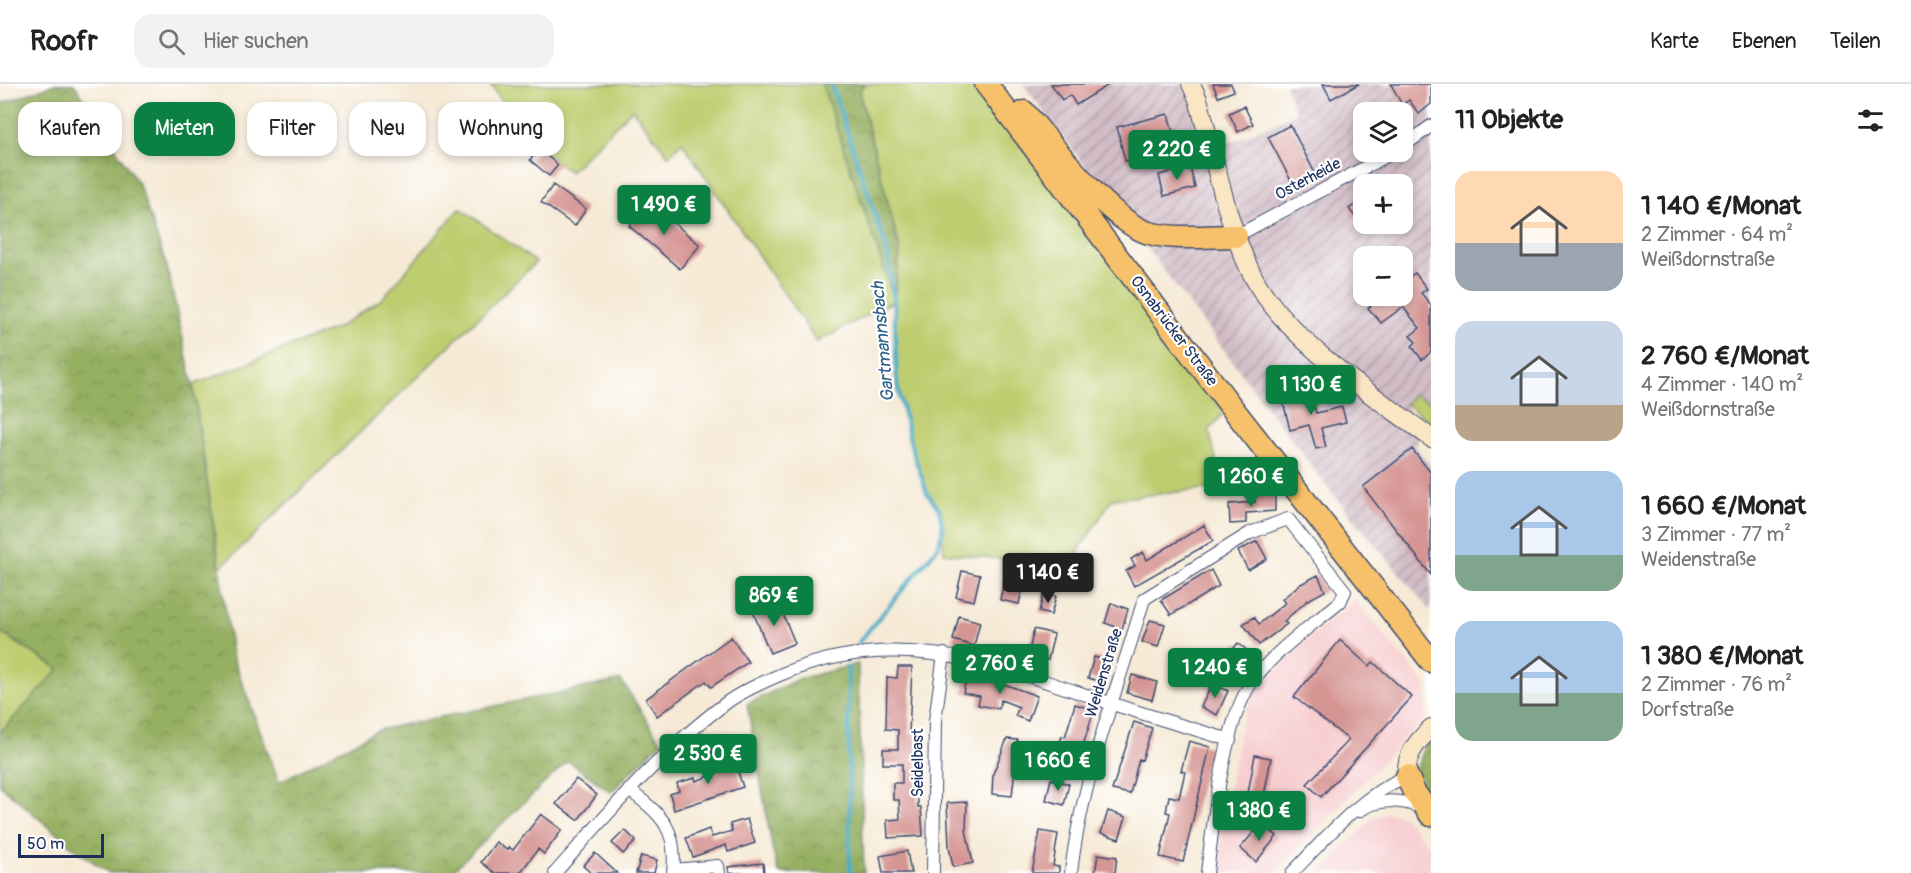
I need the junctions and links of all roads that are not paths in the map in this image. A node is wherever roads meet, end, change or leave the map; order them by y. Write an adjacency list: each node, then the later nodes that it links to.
1 (986, 84): 12 (highway, Osnabrücker Straße)
2 (1002, 84): 4 (highway, Osnabrücker Straße)
3 (1191, 84): 8 (street)
4 (1023, 110): 8 (highway); 10 (highway, Osnabrücker Straße)
5 (1431, 126): 6 (street)
6 (1413, 139)
7 (1376, 162): 8 (street, Osterheide)
8 (1236, 236): 9 (street)
9 (1431, 438)
10 (1431, 641)
11 (944, 654): 13 (street); 17 (street); 23 (street, Seidelbast)
12 (1431, 661)
13 (1113, 704): 15 (street); 15 (street, Weidenstraße); 24 (street, Weidenstraße)
14 (1431, 728): 16 (street)
15 (1230, 740): 25 (street, Weidenstraße)
16 (1407, 776): 18 (highway); 19 (street)
17 (629, 790): 20 (street); 21 (street)
18 (1428, 812): 19 (street)
19 (1336, 827): 26 (street)
20 (673, 871): 22 (street)
21 (555, 873)
22 (719, 873)
23 (933, 873)
24 (1071, 873)
25 (1207, 873)
26 (1292, 873)

